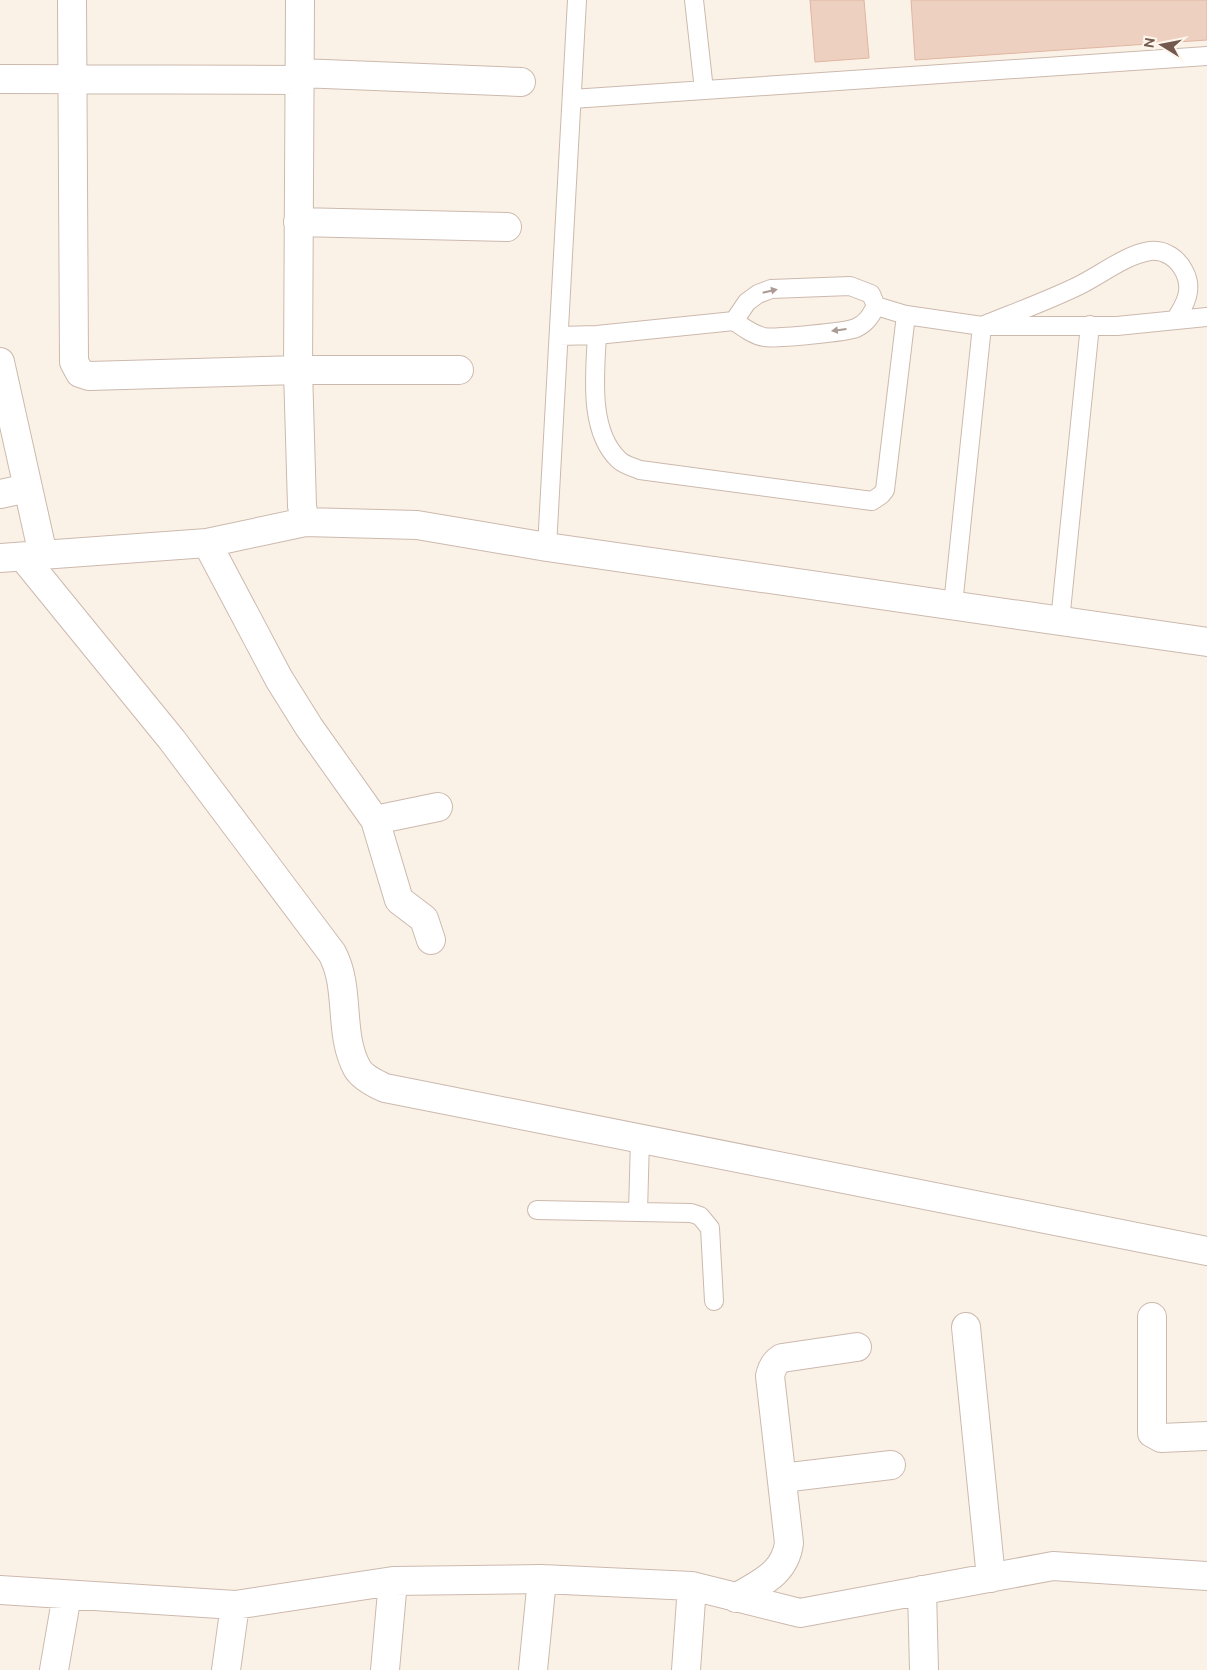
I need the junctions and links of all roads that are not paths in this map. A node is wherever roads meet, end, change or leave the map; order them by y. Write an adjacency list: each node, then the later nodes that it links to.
1 (72, 0): 8 (street)
2 (300, 0): 6 (street)
3 (577, 0): 11 (lane)
4 (694, 0): 10 (lane)
5 (1207, 56): 10 (lane)
6 (300, 77): 8 (street); 9 (street); 12 (street)
7 (0, 79): 8 (street)
8 (72, 80): 24 (street)
9 (521, 82)
10 (704, 90): 11 (lane)
11 (572, 99): 22 (lane)
12 (298, 222): 13 (street); 24 (street)
13 (507, 227)
14 (876, 306): 15 (lane); 18 (lane, one-way to 18); 18 (lane, one-way to 14)
15 (906, 315): 19 (lane); 21 (lane)
16 (1207, 317): 17 (lane)
17 (1175, 320): 19 (lane); 20 (lane)
18 (734, 321): 21 (lane)
19 (982, 326): 20 (lane); 32 (lane)
20 (1090, 326): 33 (lane)
21 (597, 335): 22 (lane)
22 (558, 336): 30 (lane)
23 (0, 362): 26 (street)
24 (298, 370): 25 (street); 28 (street)
25 (459, 370)
26 (28, 488): 27 (street); 31 (street)
27 (0, 494)
28 (305, 522): 29 (street); 30 (street)
29 (207, 543): 31 (street); 36 (street)
30 (547, 547): 32 (street)
31 (22, 556): 38 (street)
32 (953, 605): 33 (street)
33 (1060, 621): 34 (street)
34 (1207, 642)
35 (438, 807): 36 (street)
36 (375, 820): 37 (street)
37 (432, 940)
38 (640, 1139): 40 (lane); 41 (street)
39 (537, 1210): 40 (lane)
40 (638, 1212): 42 (lane)
41 (1207, 1251)
42 (714, 1301)
43 (1152, 1317): 46 (street)
44 (966, 1328): 50 (street)
45 (857, 1347): 48 (street)
46 (1207, 1436)
47 (891, 1465): 48 (street)
48 (782, 1478): 57 (street)
49 (1207, 1576): 50 (street)
50 (991, 1578): 55 (street)
51 (542, 1579): 52 (street); 53 (street); 62 (street)
52 (393, 1581): 58 (street); 61 (street)
53 (692, 1586): 57 (street); 63 (street)
54 (0, 1590): 56 (street)
55 (922, 1590): 57 (street); 64 (street)
56 (67, 1595): 58 (street); 59 (street)
57 (736, 1598)
58 (235, 1605): 60 (street)
59 (54, 1670)
60 (226, 1670)
61 (385, 1670)
62 (533, 1670)
63 (686, 1670)
64 (924, 1670)

